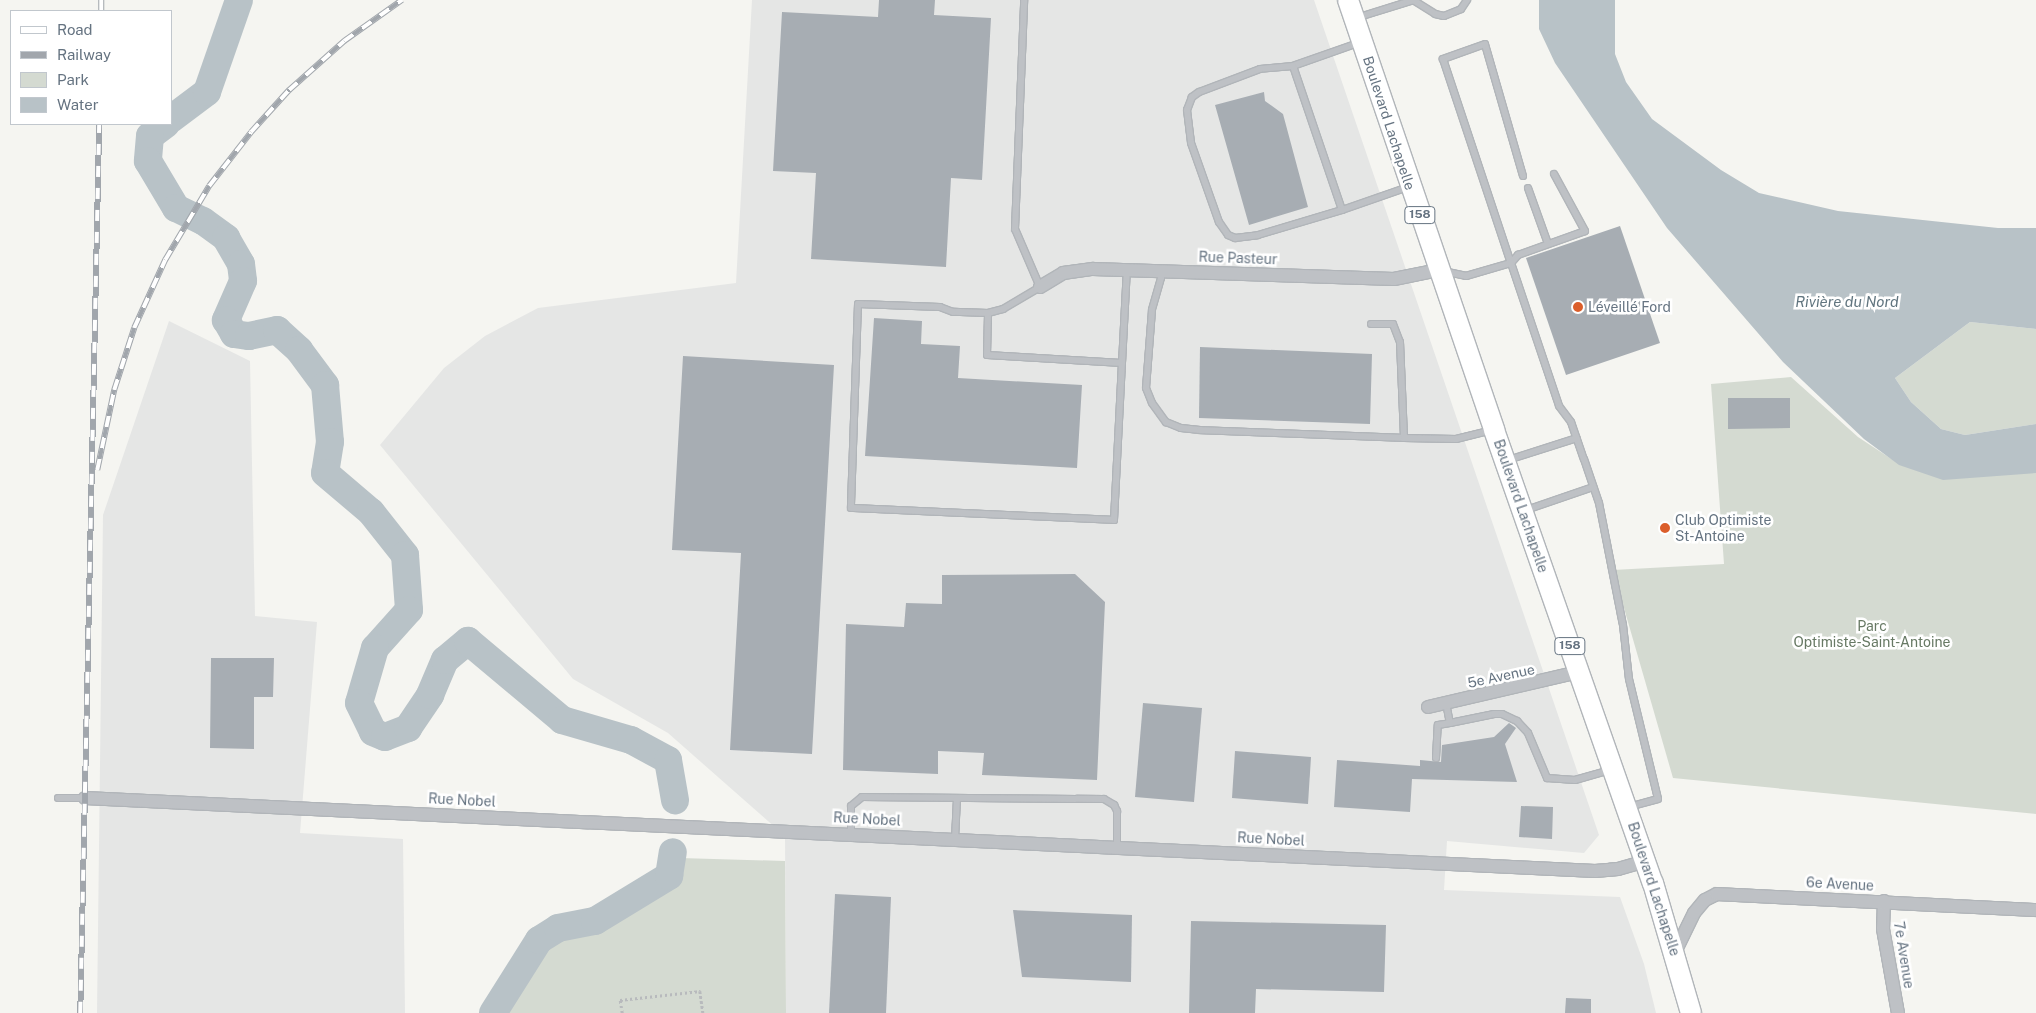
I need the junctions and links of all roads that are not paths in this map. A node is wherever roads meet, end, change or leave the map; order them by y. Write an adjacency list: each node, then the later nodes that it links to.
1 (1024, 0): 17 (lane)
2 (1414, 0): 3 (lane); 4 (lane)
3 (1467, 0)
4 (1351, 9): 5 (main road, Boulevard Lachapelle / 158)
5 (1362, 42): 6 (lane); 9 (main road, Boulevard Lachapelle / 158)
6 (1293, 66): 11 (lane); 11 (lane)
7 (1554, 174): 12 (lane)
8 (1523, 176): 13 (lane)
9 (1410, 186): 11 (lane); 16 (main road, Boulevard Lachapelle / 158)
10 (1528, 188): 12 (lane)
11 (1342, 210)
12 (1548, 244): 13 (lane)
13 (1510, 263): 16 (lane); 23 (lane)
14 (1127, 269): 15 (street, Rue Pasteur); 17 (street, Rue Pasteur); 20 (lane)
15 (1160, 270): 16 (street, Rue Pasteur); 22 (lane)
16 (1439, 270): 21 (main road, Boulevard Lachapelle / 158)
17 (1040, 287): 18 (lane)
18 (988, 313): 20 (lane); 20 (lane)
19 (1371, 324): 22 (lane)
20 (1122, 363)
21 (1494, 430): 22 (lane); 24 (main road, Boulevard Lachapelle / 158)
22 (1404, 438)
23 (1577, 438): 24 (lane); 25 (lane)
24 (1504, 461): 26 (main road, Boulevard Lachapelle / 158)
25 (1593, 486): 26 (lane); 36 (lane)
26 (1522, 511): 27 (main road, Boulevard Lachapelle / 158)
27 (1579, 672): 28 (street, 5e Avenue); 32 (main road, Boulevard Lachapelle / 158)
28 (1446, 703): 29 (street, 5e Avenue); 30 (lane)
29 (1428, 707)
30 (1450, 723): 31 (lane); 32 (lane)
31 (1436, 758)
32 (1613, 769): 36 (main road, Boulevard Lachapelle / 158)
33 (58, 798): 34 (lane)
34 (85, 798): 37 (street, Rue Nobel)
35 (957, 798): 37 (lane); 38 (lane); 39 (lane)
36 (1627, 808): 40 (main road, Boulevard Lachapelle / 158)
37 (851, 834): 38 (street, Rue Nobel)
38 (955, 839): 39 (street, Rue Nobel)
39 (1117, 847): 40 (street, Rue Nobel)
40 (1646, 862): 43 (main road, Boulevard Lachapelle / 158)
41 (1884, 901): 42 (street, 6e Avenue); 43 (street, 6e Avenue); 45 (street, 7e Avenue)
42 (2036, 910)
43 (1675, 952): 44 (main road, Boulevard Lachapelle / 158)
44 (1691, 1013)
45 (1898, 1013)

